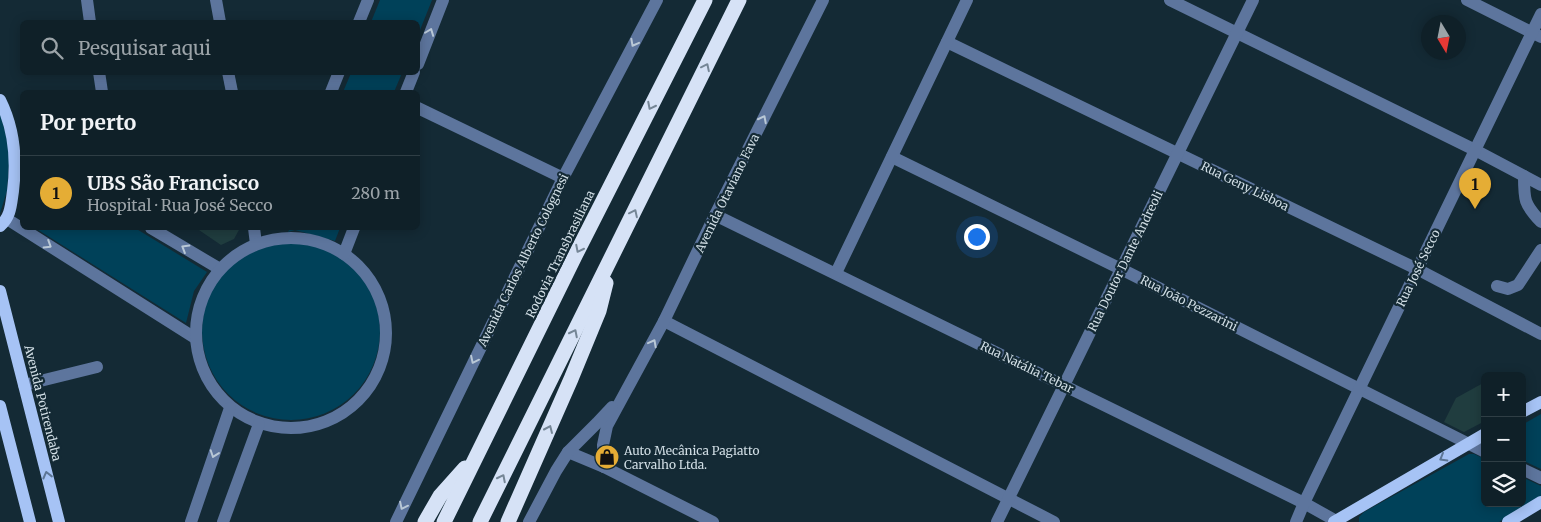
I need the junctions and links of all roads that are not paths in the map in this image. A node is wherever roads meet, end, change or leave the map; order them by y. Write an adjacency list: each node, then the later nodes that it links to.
1 (87, 0): 14 (street)
2 (216, 0): 15 (street)
3 (368, 0): 16 (street)
4 (442, 0): 20 (street, one-way to 4)
5 (657, 0): 36 (street, Avenida Carlos Alberto Colognesi, one-way to 36)
6 (705, 0): 72 (highway, Rodovia Transbrasiliana, one-way to 72)
7 (740, 0): 48 (highway, one-way to 7)
8 (822, 0): 38 (street, Avenida Otaviano Fava, one-way to 8)
9 (967, 0): 19 (street)
10 (1170, 0): 17 (street)
11 (1253, 0): 17 (street, Rua Doutor Dante Andreoli)
12 (1467, 0): 18 (street)
13 (1541, 14): 18 (street, Rua José Secco)
14 (90, 20)
15 (220, 20)
16 (360, 20)
17 (1237, 33): 32 (street); 33 (street, Rua Doutor Dante Andreoli)
18 (1536, 35): 32 (street, Rua José Secco)
19 (947, 42): 33 (street, Rua Geny Lisboa); 34 (street)
20 (420, 59)
21 (99, 75): 25 (street)
22 (229, 75): 26 (street)
23 (338, 75): 27 (street)
24 (413, 75): 28 (street)
25 (102, 90)
26 (232, 90)
27 (332, 90)
28 (407, 90)
29 (0, 100): 31 (main road)
30 (420, 109): 36 (street)
31 (18, 147): 39 (main road)
32 (1475, 150): 35 (street); 51 (street, Rua José Secco)
33 (1178, 153): 50 (street, Rua Doutor Dante Andreoli); 51 (street, Rua Geny Lisboa)
34 (892, 157): 50 (street, Rua João Pezzarini); 52 (street)
35 (1524, 176): 37 (street); 40 (street)
36 (563, 178): 83 (street, Avenida Carlos Alberto Colognesi, one-way to 83)
37 (1541, 185)
38 (715, 215): 52 (street, Rua Natália Tebar); 55 (street, Avenida Otaviano Fava)
39 (4, 222): 57 (street, one-way to 57)
40 (1541, 222)
41 (154, 230): 49 (street, one-way to 41)
42 (254, 230): 45 (street)
43 (353, 230): 47 (street)
44 (275, 234): 45 (street); 47 (street)
45 (256, 244): 49 (street)
46 (1541, 250): 53 (street)
47 (344, 254): 67 (street)
48 (612, 257): 86 (highway, one-way to 48); 87 (highway, one-way to 48)
49 (220, 269): 57 (street)
50 (1121, 269): 60 (street, Rua Doutor Dante Andreoli); 62 (street, Rua João Pezzarini)
51 (1417, 269): 56 (street, Rua Geny Lisboa); 62 (street, Rua José Secco)
52 (836, 273): 60 (street, Rua Natália Tebar)
53 (1497, 286)
54 (0, 290): 59 (main road, Avenida Potirendaba)
55 (664, 322): 61 (street, Avenida Otaviano Fava, one-way to 55); 76 (street)
56 (1541, 334)
57 (195, 338): 65 (street)
58 (97, 367): 59 (street)
59 (24, 385): 80 (main road, Avenida Potirendaba, one-way to 59)
60 (1064, 385): 76 (street, Rua Doutor Dante Andreoli); 78 (street, Rua Natália Tebar)
61 (630, 386): 71 (street, Avenida Otaviano Fava); 73 (street, Avenida Otaviano Fava)
62 (1359, 389): 69 (street, Rua João Pezzarini); 78 (street, Rua José Secco)
63 (1541, 402): 66 (main road)
64 (0, 406): 79 (main road)
65 (230, 408): 67 (street); 81 (street, one-way to 81)
66 (1526, 410)
67 (259, 424): 82 (street)
68 (1481, 436): 69 (main road)
69 (1467, 444): 70 (street, Rua João Pezzarini); 93 (main road, one-way to 93)
70 (1481, 450)
71 (568, 452): 73 (street); 88 (street, Avenida Otaviano Fava)
72 (478, 454): 84 (highway); 85 (highway, Rodovia Transbrasiliana)
73 (604, 467): 89 (street)
74 (1526, 471): 75 (street)
75 (1541, 478)
76 (1008, 499): 90 (street, Rua Doutor Dante Andreoli); 91 (street)
77 (1541, 502): 94 (main road)
78 (1304, 504): 92 (street, Rua José Secco); 93 (street, Rua Natália Tebar)
79 (30, 522)
80 (59, 522)
81 (191, 522)
82 (223, 522)
83 (396, 522)
84 (425, 522)
85 (444, 522)
86 (480, 522)
87 (508, 522)
88 (529, 522)
89 (713, 522)
90 (997, 522)
91 (1054, 522)
92 (1296, 522)
93 (1336, 522)
94 (1508, 522)

